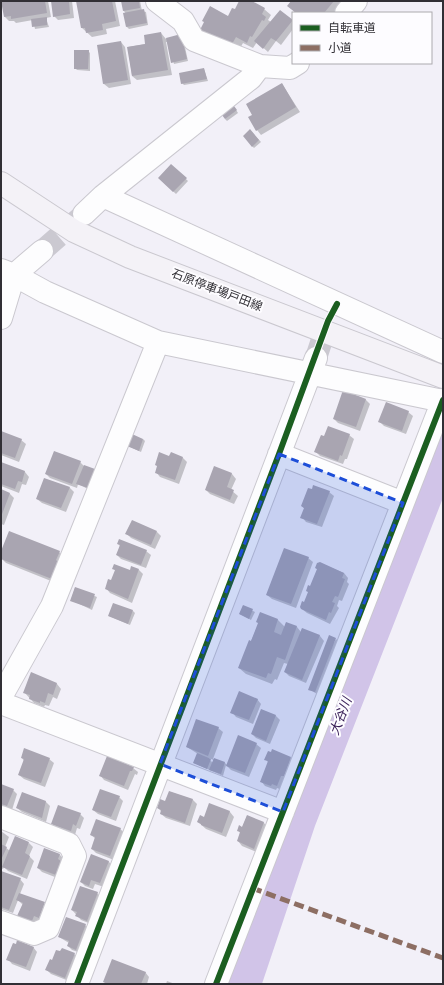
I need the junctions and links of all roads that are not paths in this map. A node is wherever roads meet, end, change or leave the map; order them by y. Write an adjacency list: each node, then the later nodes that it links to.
1 (157, 1): 5 (street)
2 (356, 1): 3 (street)
3 (347, 12)
4 (296, 64): 5 (street)
5 (260, 66): 7 (street)
6 (1, 183): 15 (main road, 石原停車場戸田線)
7 (103, 196): 8 (street); 13 (street)
8 (84, 214)
9 (42, 251): 10 (street)
10 (8, 272): 11 (street); 12 (street)
11 (1, 318)
12 (158, 342): 14 (street); 19 (street)
13 (443, 352)
14 (312, 365): 16 (street); 17 (street)
15 (443, 377)
16 (443, 401): 18 (street)
17 (279, 454): 18 (street); 21 (street)
18 (403, 503): 22 (street)
19 (1, 697)
20 (1, 703): 21 (street)
21 (160, 764): 22 (street); 25 (street)
22 (283, 812): 26 (street)
23 (1, 817): 24 (street)
24 (1, 922)
25 (77, 984)
26 (216, 984)

